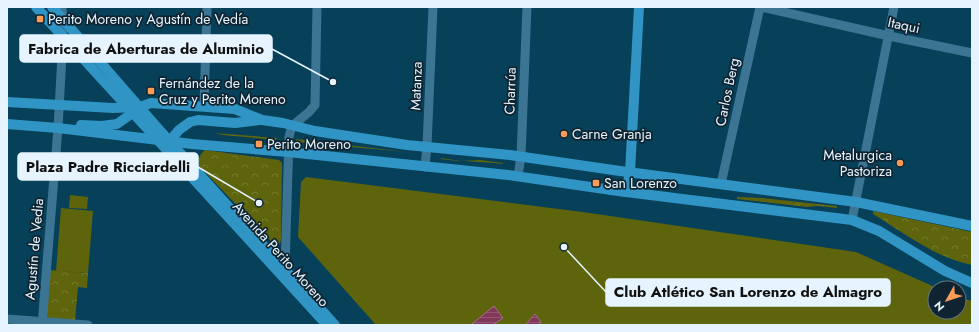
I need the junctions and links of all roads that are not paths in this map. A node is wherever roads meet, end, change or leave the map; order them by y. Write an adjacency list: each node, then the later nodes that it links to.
1 (36, 7): 13 (main road, Avenida Perito Moreno)
2 (52, 7): 11 (main road, Avenida Perito Moreno)
3 (62, 7): 11 (street, Agustín de Vedia)
4 (207, 7): 17 (street)
5 (317, 7): 21 (street)
6 (433, 7): 25 (street, Matanza)
7 (527, 7): 27 (street, Charrúa)
8 (639, 7): 29 (main road)
9 (761, 7): 12 (street, Itaqui); 31 (street, Carlos Berg)
10 (894, 7): 12 (street)
11 (62, 18): 13 (street, Agustín de Vedia); 18 (main road, Avenida Perito Moreno)
12 (888, 36): 14 (street, Itaqui); 33 (street)
13 (63, 37): 16 (street, Agustín de Vedia); 18 (main road, Avenida Perito Moreno)
14 (972, 53)
15 (7, 102): 16 (main road)
16 (59, 106): 18 (main road); 22 (street, Agustín de Vedia)
17 (204, 106): 18 (main road); 19 (main road)
18 (133, 109): 22 (main road); 23 (main road, Avenida Perito Moreno); 24 (main road, Avenida Perito Moreno)
19 (262, 120): 21 (main road); 24 (main road)
20 (7, 124): 22 (main road)
21 (292, 126): 25 (main road); 26 (street)
22 (61, 129): 23 (main road); 39 (street, Agustín de Vedia)
23 (156, 139): 24 (main road)
24 (167, 144): 26 (main road); 36 (main road, Avenida Perito Moreno); 41 (main road, Avenida Perito Moreno)
25 (427, 146): 27 (main road); 28 (street, Matanza)
26 (288, 152): 28 (main road); 36 (street)
27 (521, 156): 29 (main road); 30 (street, Charrúa)
28 (425, 167): 30 (main road)
29 (630, 172): 31 (main road); 32 (main road)
30 (518, 176): 32 (main road)
31 (721, 184): 33 (main road)
32 (626, 192): 34 (main road)
33 (856, 202): 34 (street); 35 (main road)
34 (852, 220): 37 (main road)
35 (972, 226)
36 (285, 268): 42 (main road, Avenida Perito Moreno)
37 (972, 283)
38 (7, 319): 39 (street)
39 (42, 323): 40 (street)
40 (88, 325)
41 (326, 325)
42 (335, 325)

